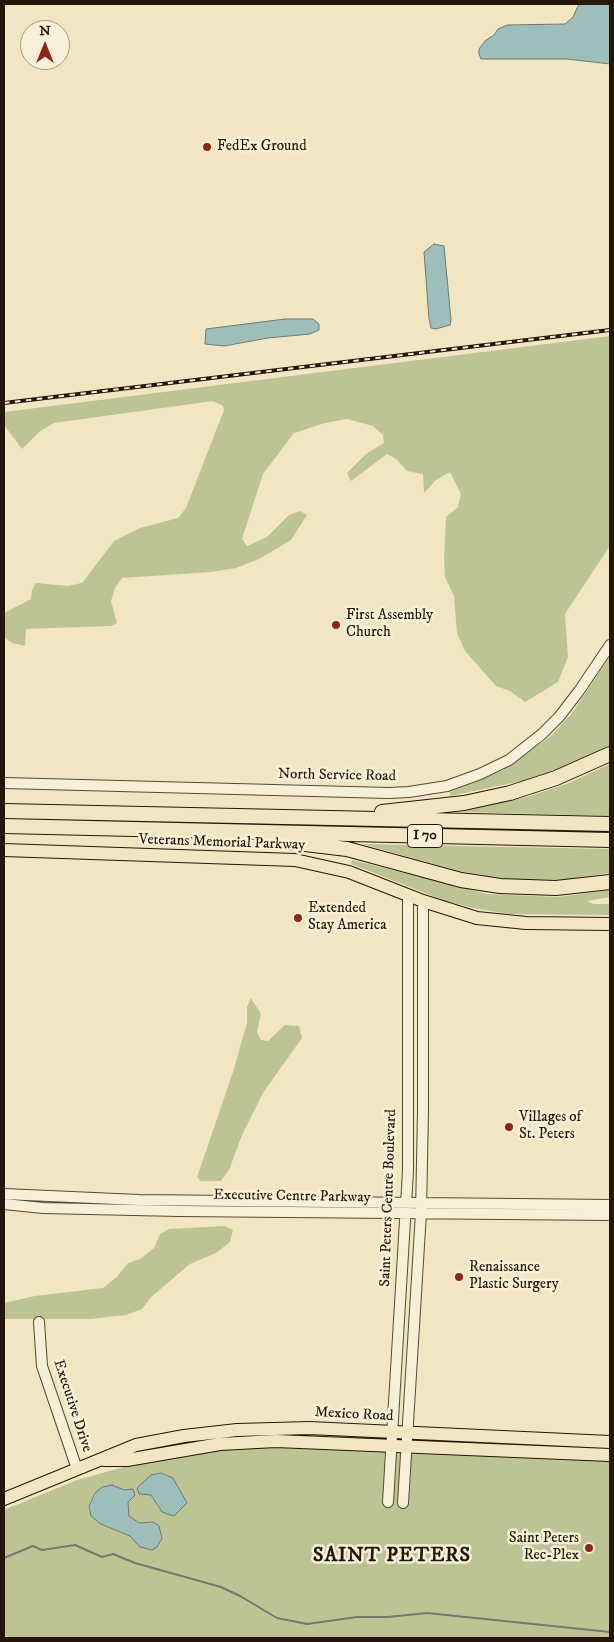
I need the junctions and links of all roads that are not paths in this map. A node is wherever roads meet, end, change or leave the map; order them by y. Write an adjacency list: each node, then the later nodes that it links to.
1 (610, 645): 3 (street, North Service Road)
2 (610, 754): 5 (highway)
3 (4, 783)
4 (4, 810): 5 (highway, I 70)
5 (339, 818): 6 (highway, I 70)
6 (610, 824)
7 (4, 826): 8 (highway, I 70)
8 (239, 832): 9 (highway, I 70); 11 (highway)
9 (610, 840)
10 (4, 850): 12 (main road, Veterans Memorial Parkway)
11 (610, 882)
12 (408, 896): 13 (main road, Veterans Memorial Parkway); 16 (street, Saint Peters Centre Boulevard)
13 (423, 902): 14 (main road, Veterans Memorial Parkway); 17 (street, Saint Peters Centre Boulevard)
14 (610, 924)
15 (4, 1194): 16 (street, Executive Centre Parkway)
16 (406, 1202): 17 (street, Executive Centre Parkway); 20 (street, Saint Peters Centre Boulevard)
17 (421, 1202): 19 (street, Executive Centre Parkway); 21 (street, Saint Peters Centre Boulevard)
18 (4, 1204): 20 (street, Executive Centre Parkway)
19 (610, 1205)
20 (406, 1213): 21 (street, Executive Centre Parkway); 24 (street, Saint Peters Centre Boulevard)
21 (421, 1213): 22 (street, Executive Centre Parkway); 25 (street, Saint Peters Centre Boulevard)
22 (610, 1215)
23 (39, 1322): 28 (street, Executive Drive)
24 (391, 1439): 25 (main road, Mexico Road); 28 (main road, Mexico Road); 30 (street, Saint Peters Centre Boulevard)
25 (406, 1440): 26 (main road, Mexico Road); 27 (main road, Mexico Road); 31 (street, Saint Peters Centre Boulevard)
26 (610, 1442)
27 (610, 1455)
28 (77, 1469): 29 (main road, Mexico Road)
29 (4, 1499)
30 (388, 1502)
31 (402, 1503)

